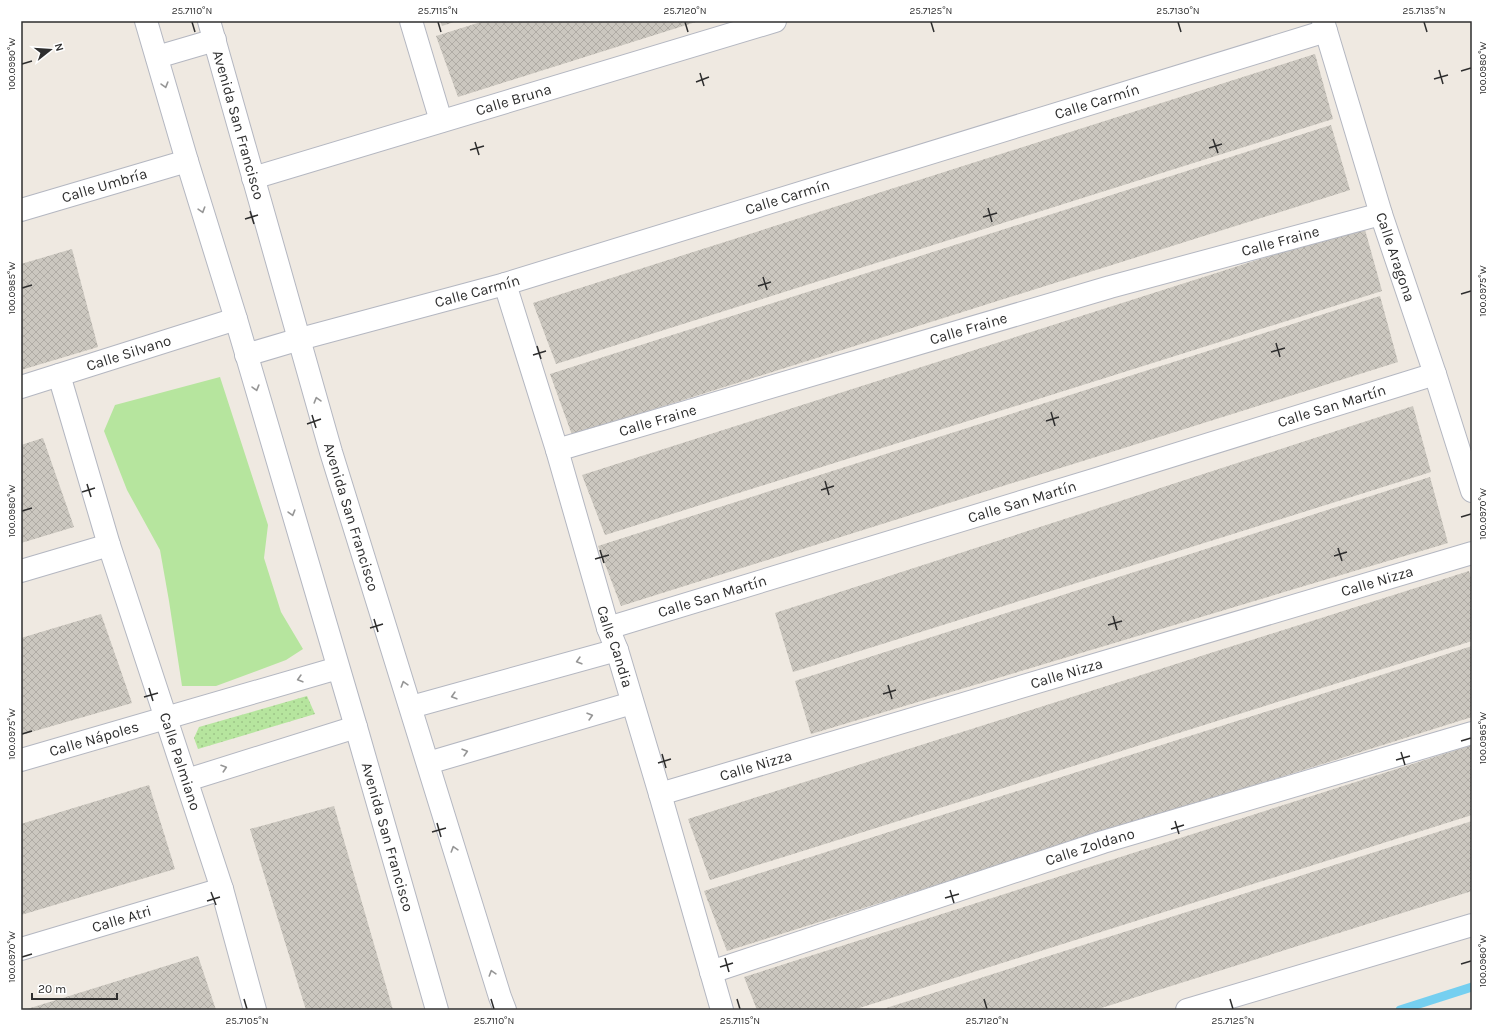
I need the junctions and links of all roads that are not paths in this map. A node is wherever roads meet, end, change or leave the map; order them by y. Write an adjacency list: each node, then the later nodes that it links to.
1 (146, 21): 6 (street, Avenida San Francisco)
2 (411, 21): 7 (street)
3 (775, 21): 7 (street, Calle Bruna)
4 (1324, 26): 11 (street, Calle Aragona); 12 (street, Calle Carmín)
5 (212, 31): 6 (street); 9 (street, Avenida San Francisco)
6 (157, 57): 8 (street, Avenida San Francisco, one-way to 8)
7 (441, 121): 9 (street, Calle Bruna)
8 (187, 161): 10 (street, Calle Umbría); 13 (street, Avenida San Francisco, one-way to 13)
9 (253, 178): 14 (street, Avenida San Francisco)
10 (21, 210)
11 (1381, 214): 16 (street, Calle Aragona); 19 (street, Calle Fraine)
12 (505, 284): 14 (street, Calle Carmín); 19 (street, Calle Candia)
13 (236, 320): 15 (street, Avenida San Francisco); 17 (street, Calle Silvano)
14 (300, 339): 15 (street, Calle Carmín); 28 (street, Avenida San Francisco, one-way to 14)
15 (246, 355): 26 (street, Avenida San Francisco, one-way to 26)
16 (1435, 374): 20 (street, Calle Aragona); 24 (street, Calle San Martín)
17 (59, 375): 18 (street, Calle Silvano); 21 (street, Calle Palmiano)
18 (21, 387)
19 (557, 450): 24 (street, Calle Candia)
20 (1472, 491)
21 (109, 545): 23 (street); 29 (street, Calle Palmiano)
22 (1472, 553): 35 (street, Calle Nizza)
23 (21, 571)
24 (608, 628): 25 (street, Calle Candia)
25 (616, 650): 27 (street, Calle Candia); 28 (street, one-way to 28)
26 (338, 668): 29 (street, Calle Nápoles, one-way to 29); 30 (street, Avenida San Francisco)
27 (632, 704): 33 (street, one-way to 27); 35 (street, Calle Candia)
28 (411, 708): 33 (street, Avenida San Francisco)
29 (167, 718): 32 (street, Calle Nápoles); 34 (street, Calle Palmiano)
30 (356, 727): 34 (street, one-way to 30); 41 (street, Avenida San Francisco)
31 (1472, 734): 39 (street, Calle Zoldano)
32 (21, 760)
33 (428, 763): 42 (street, Avenida San Francisco, one-way to 33)
34 (187, 780): 36 (street, Calle Palmiano)
35 (660, 794): 39 (street, Calle Candia)
36 (222, 889): 38 (street, Calle Atri); 40 (street, Calle Palmiano)
37 (1472, 925): 44 (street)
38 (21, 949)
39 (711, 972): 43 (street, Calle Candia)
40 (255, 1010)
41 (437, 1010)
42 (505, 1010)
43 (722, 1010)
44 (1187, 1010)

